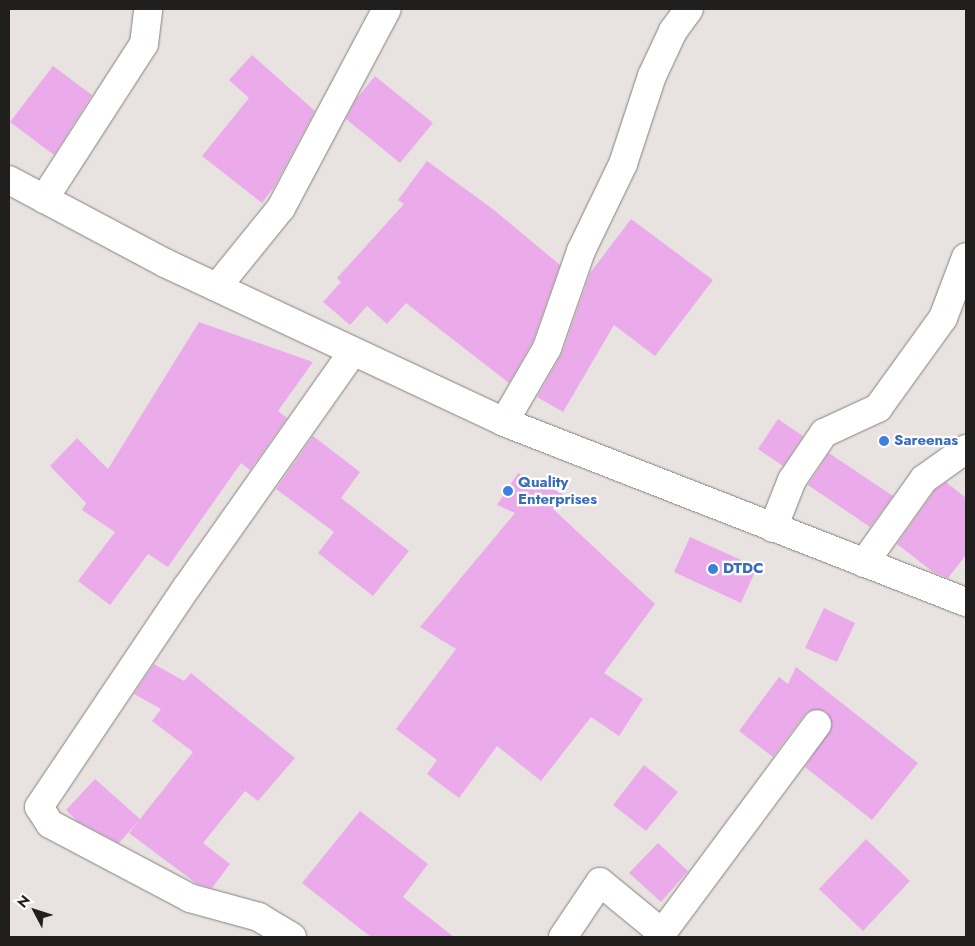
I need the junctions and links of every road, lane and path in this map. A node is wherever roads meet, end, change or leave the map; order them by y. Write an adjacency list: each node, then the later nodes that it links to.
1 (148, 9): 5 (street)
2 (387, 9): 7 (street)
3 (689, 9): 9 (street)
4 (9, 180): 5 (street)
5 (44, 199): 7 (street)
6 (966, 257): 11 (street)
7 (217, 287): 8 (street)
8 (353, 352): 9 (street); 15 (street)
9 (504, 422): 11 (street)
10 (966, 449): 12 (street)
11 (773, 528): 12 (street)
12 (864, 563): 13 (street)
13 (966, 602)
14 (817, 724): 16 (street)
15 (292, 937)
16 (563, 937)

